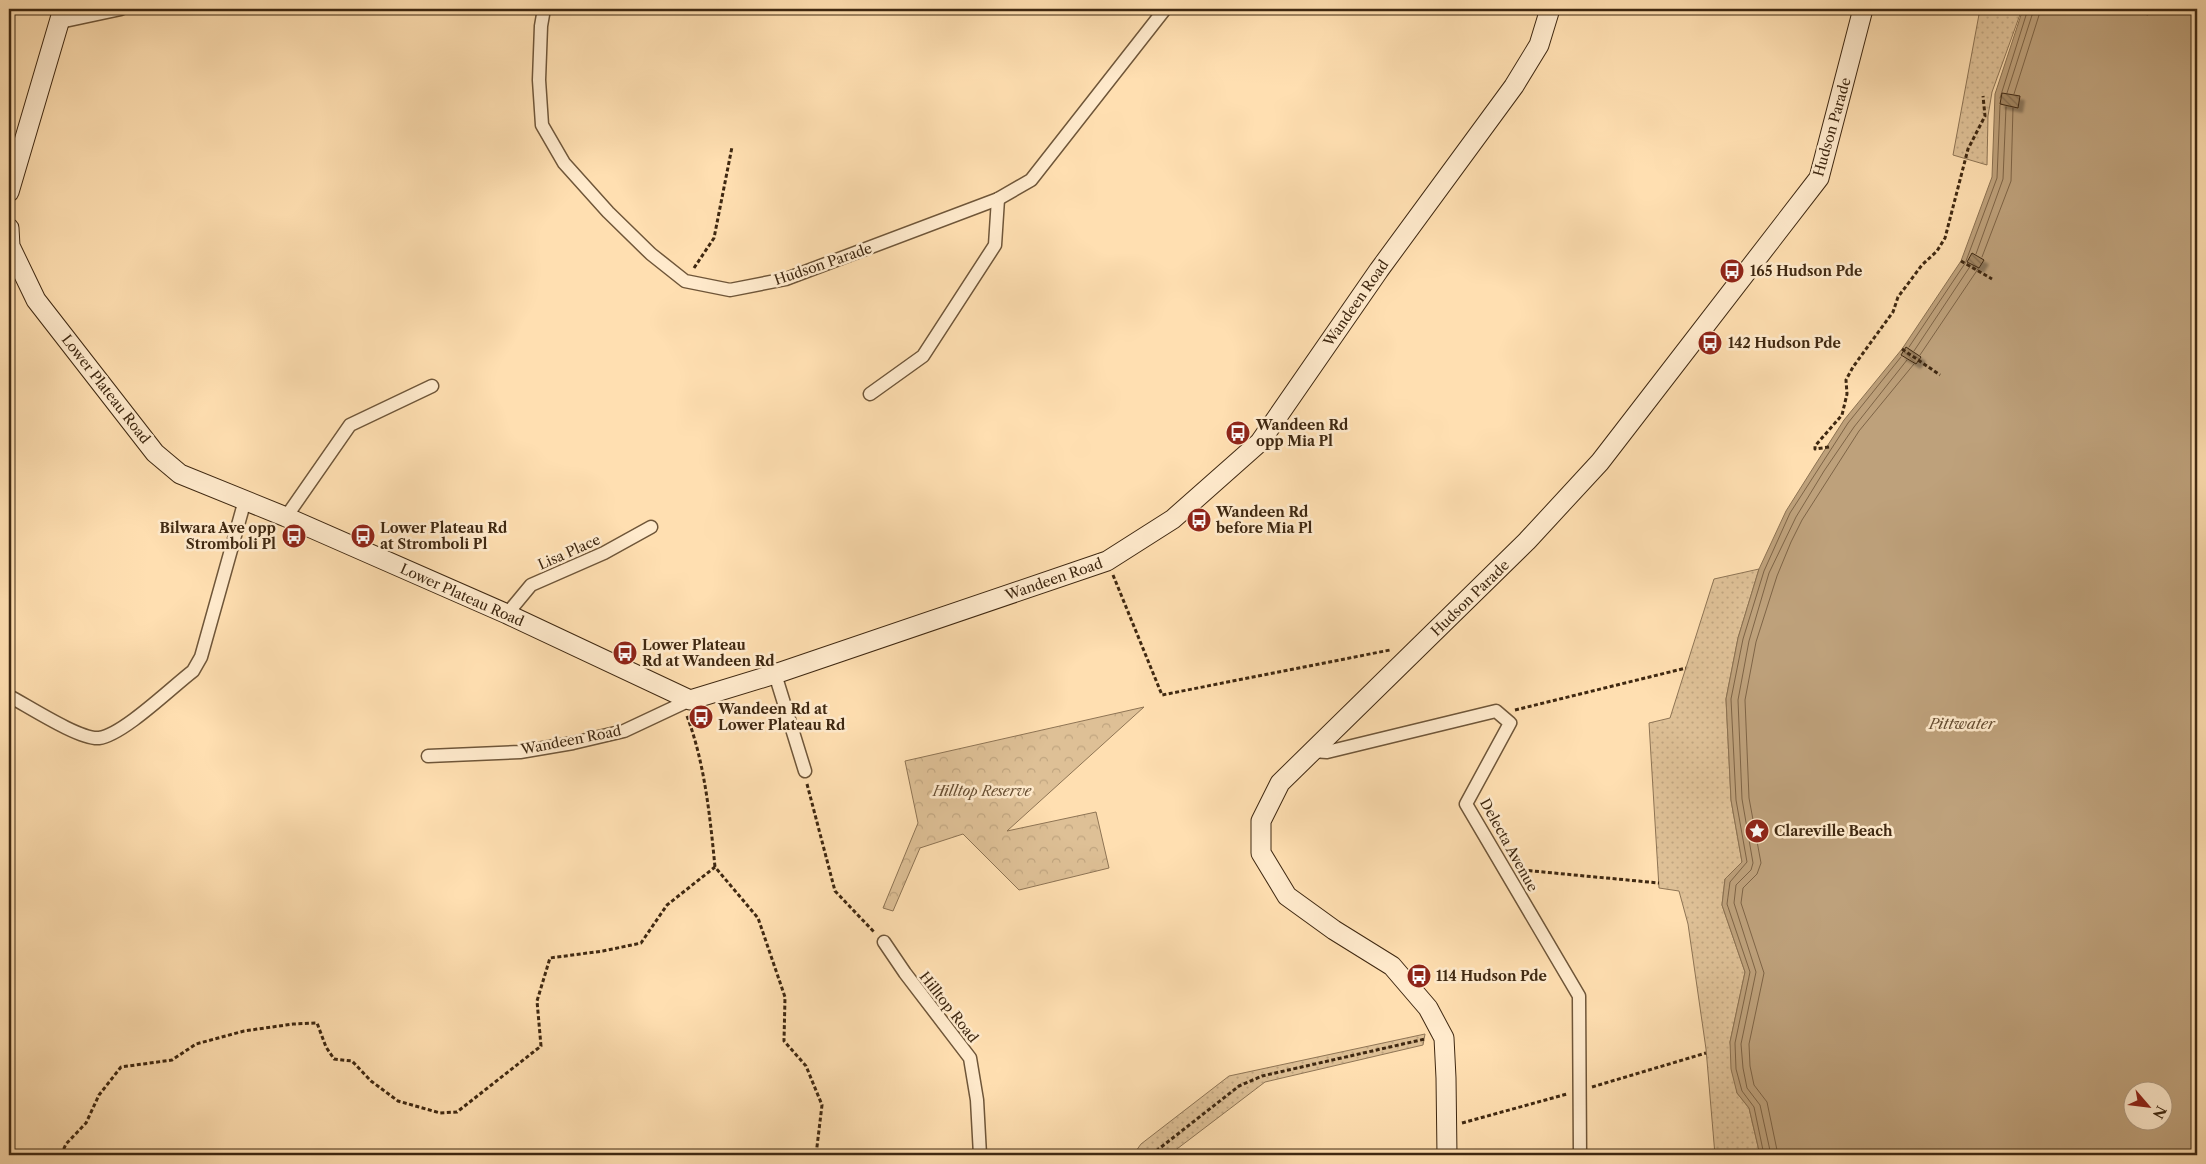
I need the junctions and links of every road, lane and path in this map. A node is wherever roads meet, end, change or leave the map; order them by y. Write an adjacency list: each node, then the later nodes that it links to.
1 (122, 9): 8 (street)
2 (544, 9): 16 (street, Hudson Parade)
3 (1165, 9): 12 (street, Hudson Parade)
4 (1550, 9): 25 (street, Wandeen Road)
5 (1863, 9): 33 (street, Hudson Parade)
6 (2134, 9): 7 (path)
7 (2148, 14)
8 (62, 15): 11 (street)
9 (1983, 96): 21 (path)
10 (732, 148): 16 (path)
11 (9, 192)
12 (998, 199): 16 (street, Hudson Parade); 20 (street)
13 (9, 228): 22 (street, Lower Plateau Road)
14 (1961, 261): 15 (path)
15 (1992, 279)
16 (685, 281)
17 (1902, 349): 18 (path)
18 (1940, 375)
19 (432, 386): 23 (street)
20 (870, 394)
21 (1829, 447)
22 (245, 500): 23 (street, Lower Plateau Road); 30 (street)
23 (286, 517): 26 (street, Lower Plateau Road)
24 (651, 527): 26 (street, Lisa Place)
25 (1107, 561): 27 (path); 29 (street, Wandeen Road)
26 (507, 614): 31 (street, Lower Plateau Road)
27 (1395, 649)
28 (1686, 668): 32 (path)
29 (775, 674): 31 (street, Wandeen Road); 35 (street)
30 (9, 696)
31 (686, 702): 34 (street, Wandeen Road); 36 (path)
32 (1505, 719): 33 (street); 37 (street, Delecta Avenue)
33 (1312, 751): 40 (street, Hudson Parade)
34 (428, 756)
35 (806, 771): 39 (path)
36 (715, 867): 41 (path); 42 (path)
37 (1504, 868): 38 (path); 46 (street, Delecta Avenue)
38 (1659, 883)
39 (884, 942): 43 (street, Hilltop Road)
40 (1444, 1038): 44 (path); 45 (street, Hudson Parade)
41 (61, 1155)
42 (816, 1155)
43 (980, 1155)
44 (1151, 1155)
45 (1447, 1155)
46 (1580, 1155)

